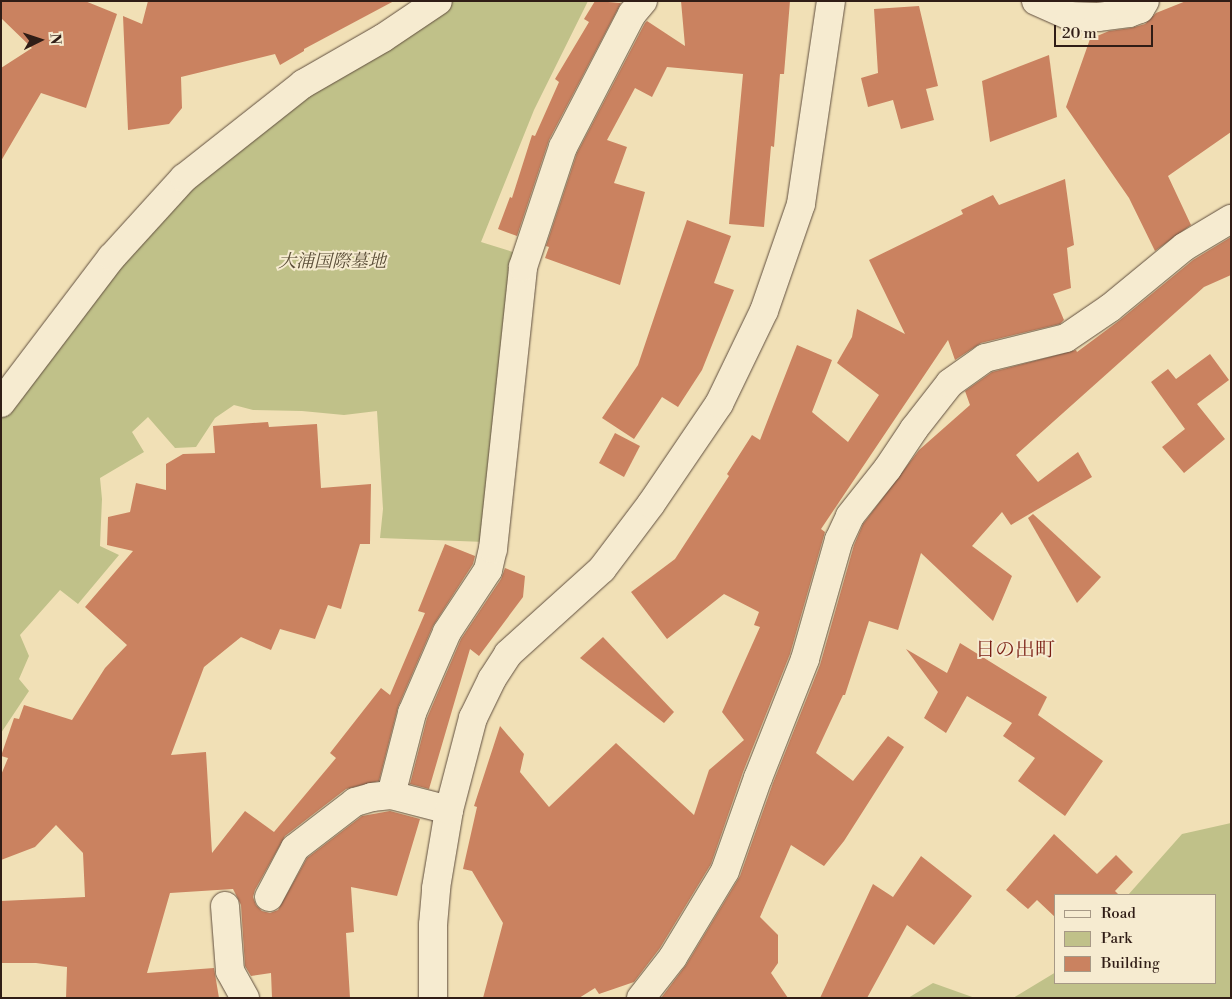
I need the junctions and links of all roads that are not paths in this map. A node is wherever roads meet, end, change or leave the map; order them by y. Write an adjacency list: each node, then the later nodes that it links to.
1 (438, 1): 7 (street)
2 (643, 1): 8 (street)
3 (831, 1): 9 (street)
4 (1036, 1): 5 (street)
5 (1145, 1)
6 (1231, 218): 14 (street)
7 (1, 403)
8 (391, 795): 9 (street); 10 (street)
9 (450, 810): 13 (street)
10 (269, 897)
11 (225, 906): 12 (street)
12 (245, 998)
13 (433, 998)
14 (641, 998)

